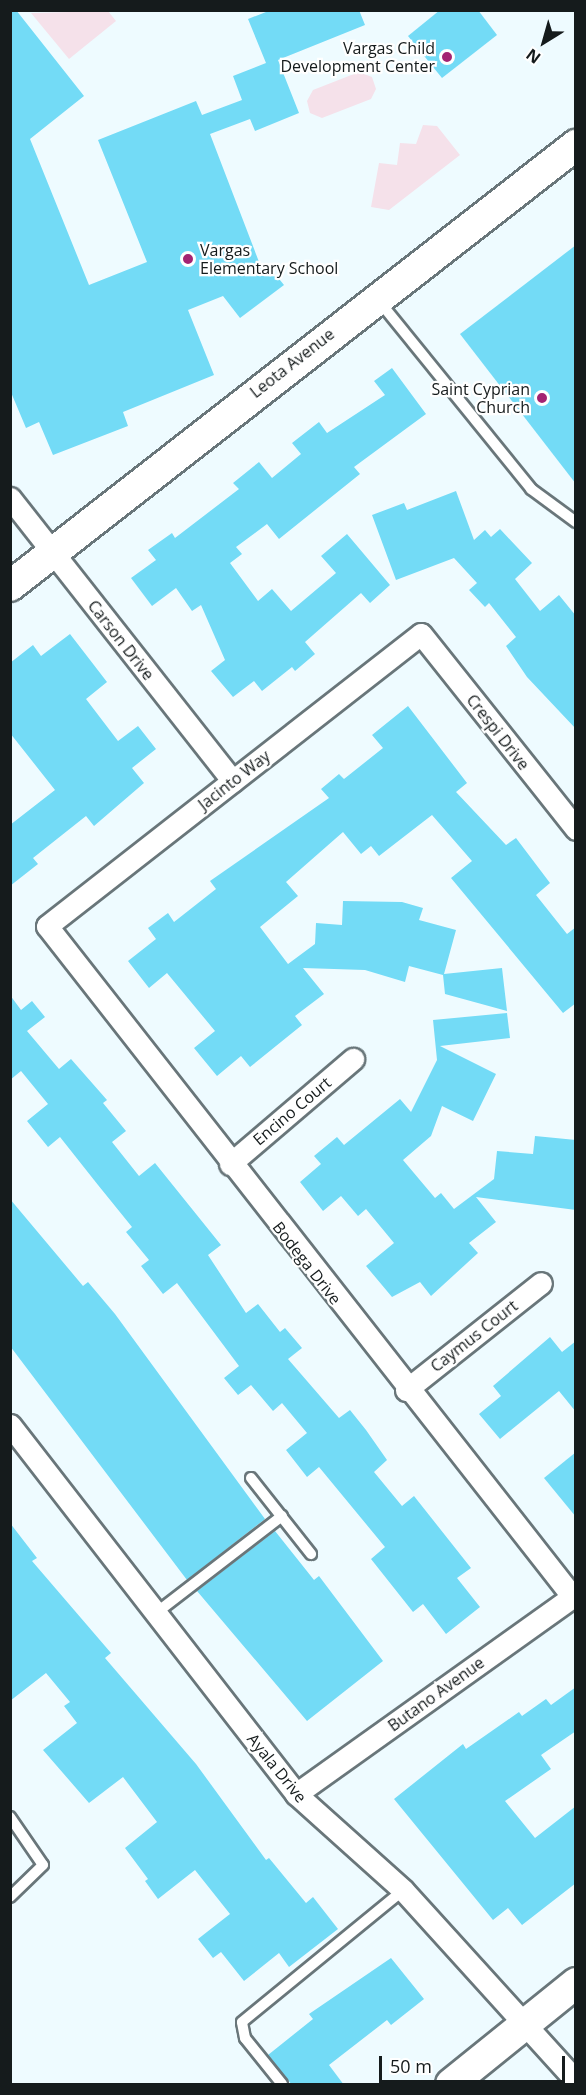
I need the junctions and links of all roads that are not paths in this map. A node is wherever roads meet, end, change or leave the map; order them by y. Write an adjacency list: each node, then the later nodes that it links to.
1 (569, 154): 2 (street, Leota Avenue)
2 (376, 297): 4 (lane); 5 (street, Leota Avenue)
3 (10, 498): 5 (street, Carson Drive)
4 (576, 522)
5 (52, 552): 6 (street, Leota Avenue); 8 (street, Carson Drive)
6 (10, 586)
7 (421, 634): 8 (street, Jacinto Way); 9 (street, Crespi Drive)
8 (232, 781): 10 (street, Jacinto Way)
9 (576, 829)
10 (47, 926): 12 (street, Bodega Drive)
11 (353, 1059): 12 (street, Encino Court)
12 (230, 1164): 14 (street, Bodega Drive)
13 (542, 1282): 14 (street, Caymus Court)
14 (406, 1390): 19 (street, Bodega Drive)
15 (10, 1425): 20 (street, Ayala Drive)
16 (251, 1478): 17 (lane)
17 (282, 1516): 18 (lane); 20 (lane)
18 (311, 1554)
19 (574, 1595): 21 (street, Butano Avenue)
20 (156, 1613): 21 (street, Ayala Drive)
21 (296, 1794): 23 (street, Ayala Drive)
22 (10, 1817): 24 (lane)
23 (404, 1890): 26 (street, Ayala Drive); 28 (lane)
24 (10, 1897)
25 (576, 1983): 26 (street)
26 (529, 2023): 27 (street, Ayala Drive); 29 (street)
27 (576, 2081)
28 (282, 2085)
29 (451, 2085)

